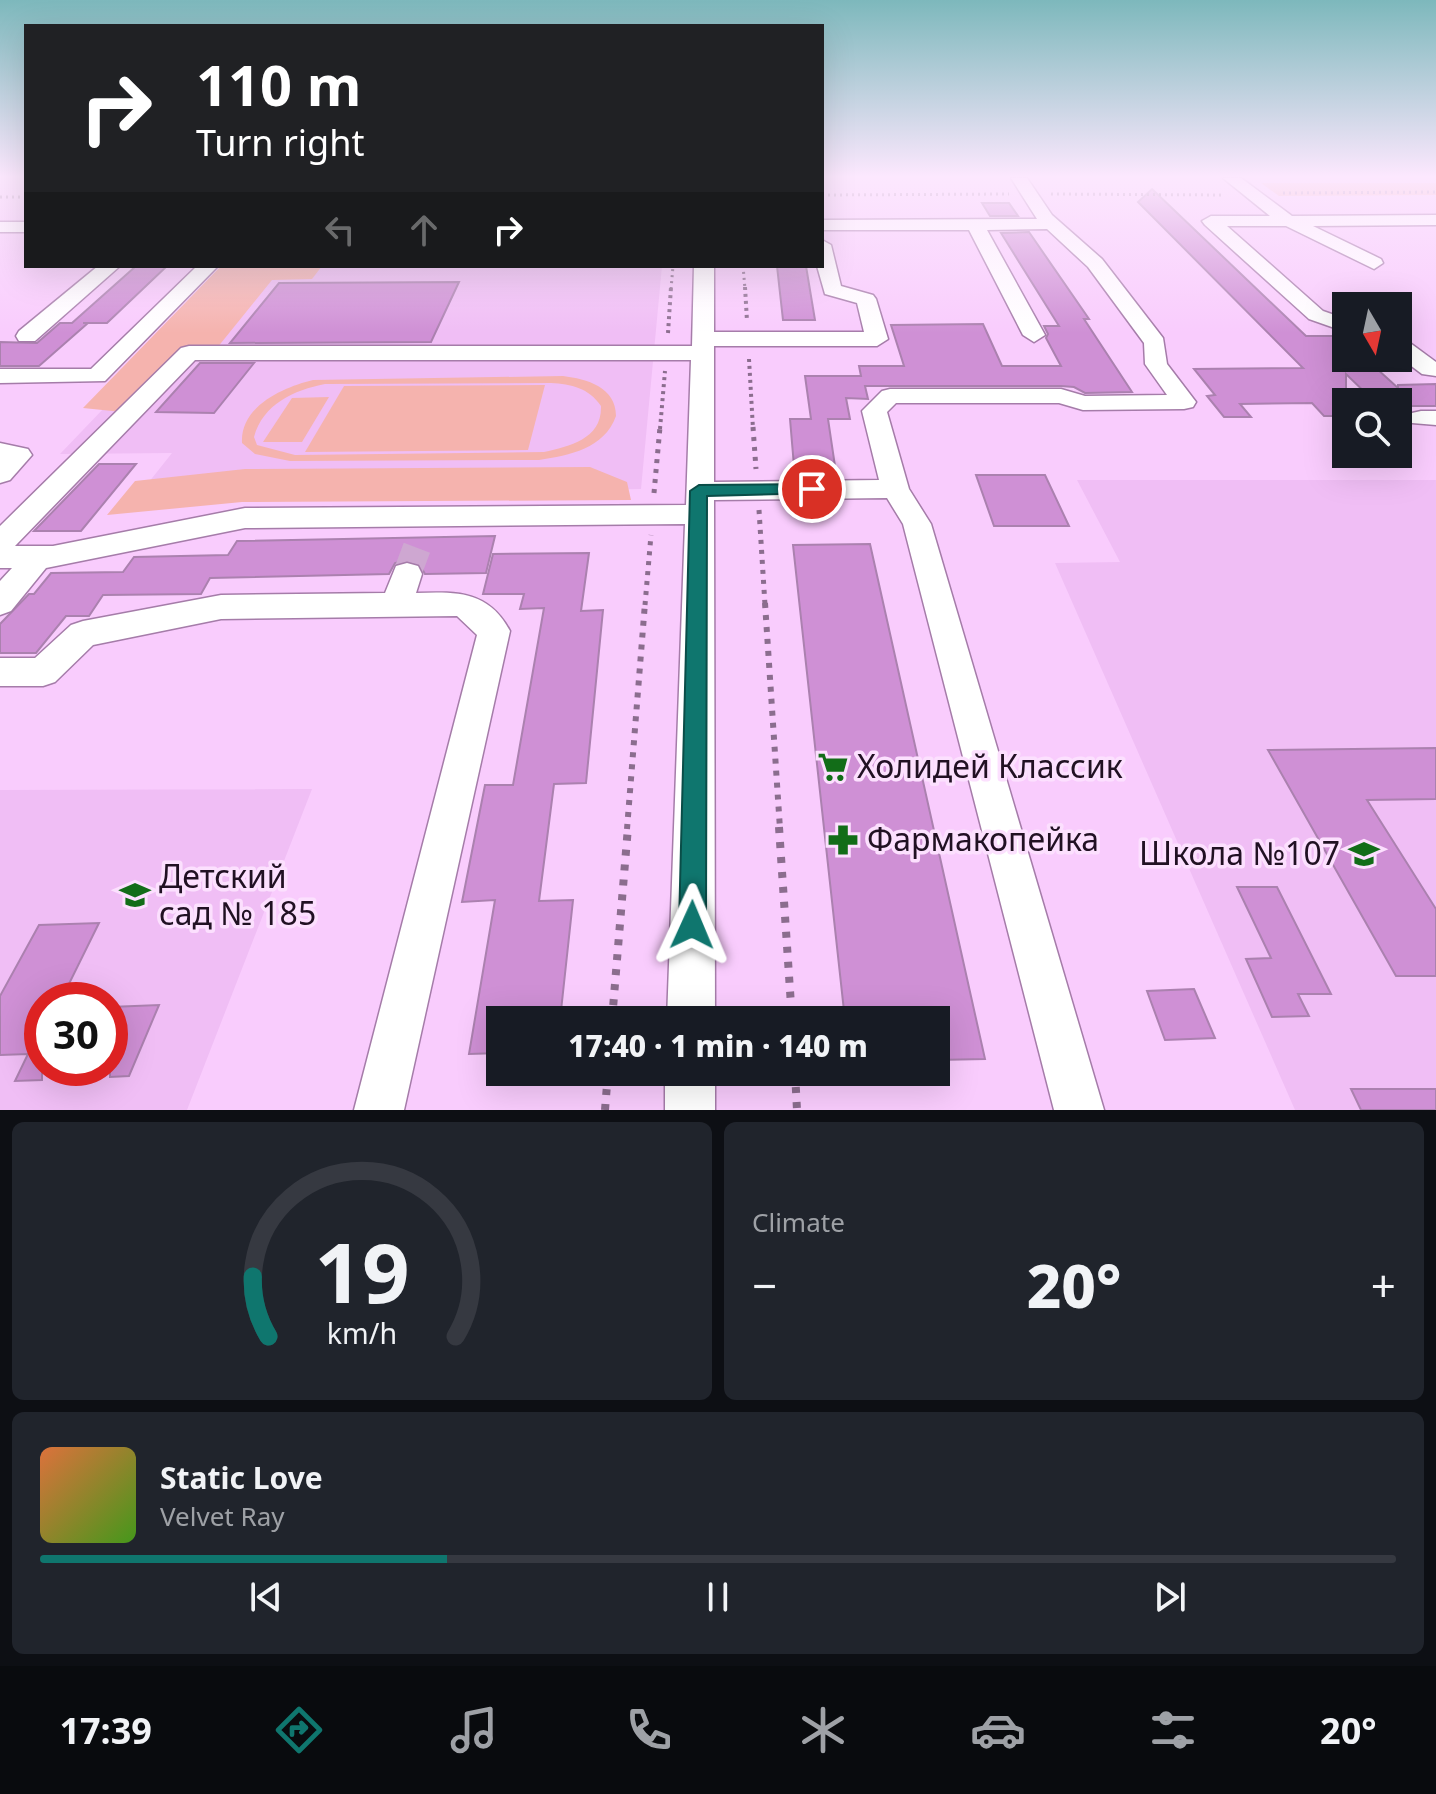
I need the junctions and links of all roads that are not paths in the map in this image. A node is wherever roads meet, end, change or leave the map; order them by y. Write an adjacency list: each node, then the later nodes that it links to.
1 (978, 230): 11 (street)
2 (1060, 230): 19 (street)
3 (1221, 230): 10 (street)
4 (1306, 230): 6 (street)
5 (824, 254): 13 (street)
6 (1374, 263)
7 (108, 268): 12 (street)
8 (206, 268): 16 (street)
9 (704, 268): 13 (street)
10 (1332, 321)
11 (1034, 335)
12 (27, 336)
13 (702, 346): 20 (street); 21 (street)
14 (1412, 356): 15 (street)
15 (1436, 369)
16 (0, 376)
17 (0, 451): 18 (street)
18 (0, 474)
19 (895, 489): 20 (street); 30 (street)
20 (698, 502): 23 (street); 26 (street)
21 (0, 544)
22 (0, 557): 23 (street)
23 (38, 557): 24 (street)
24 (0, 603)
25 (0, 672): 28 (street)
26 (691, 1006)
27 (690, 1086): 29 (street)
28 (379, 1110)
29 (690, 1110)
30 (1079, 1110)

